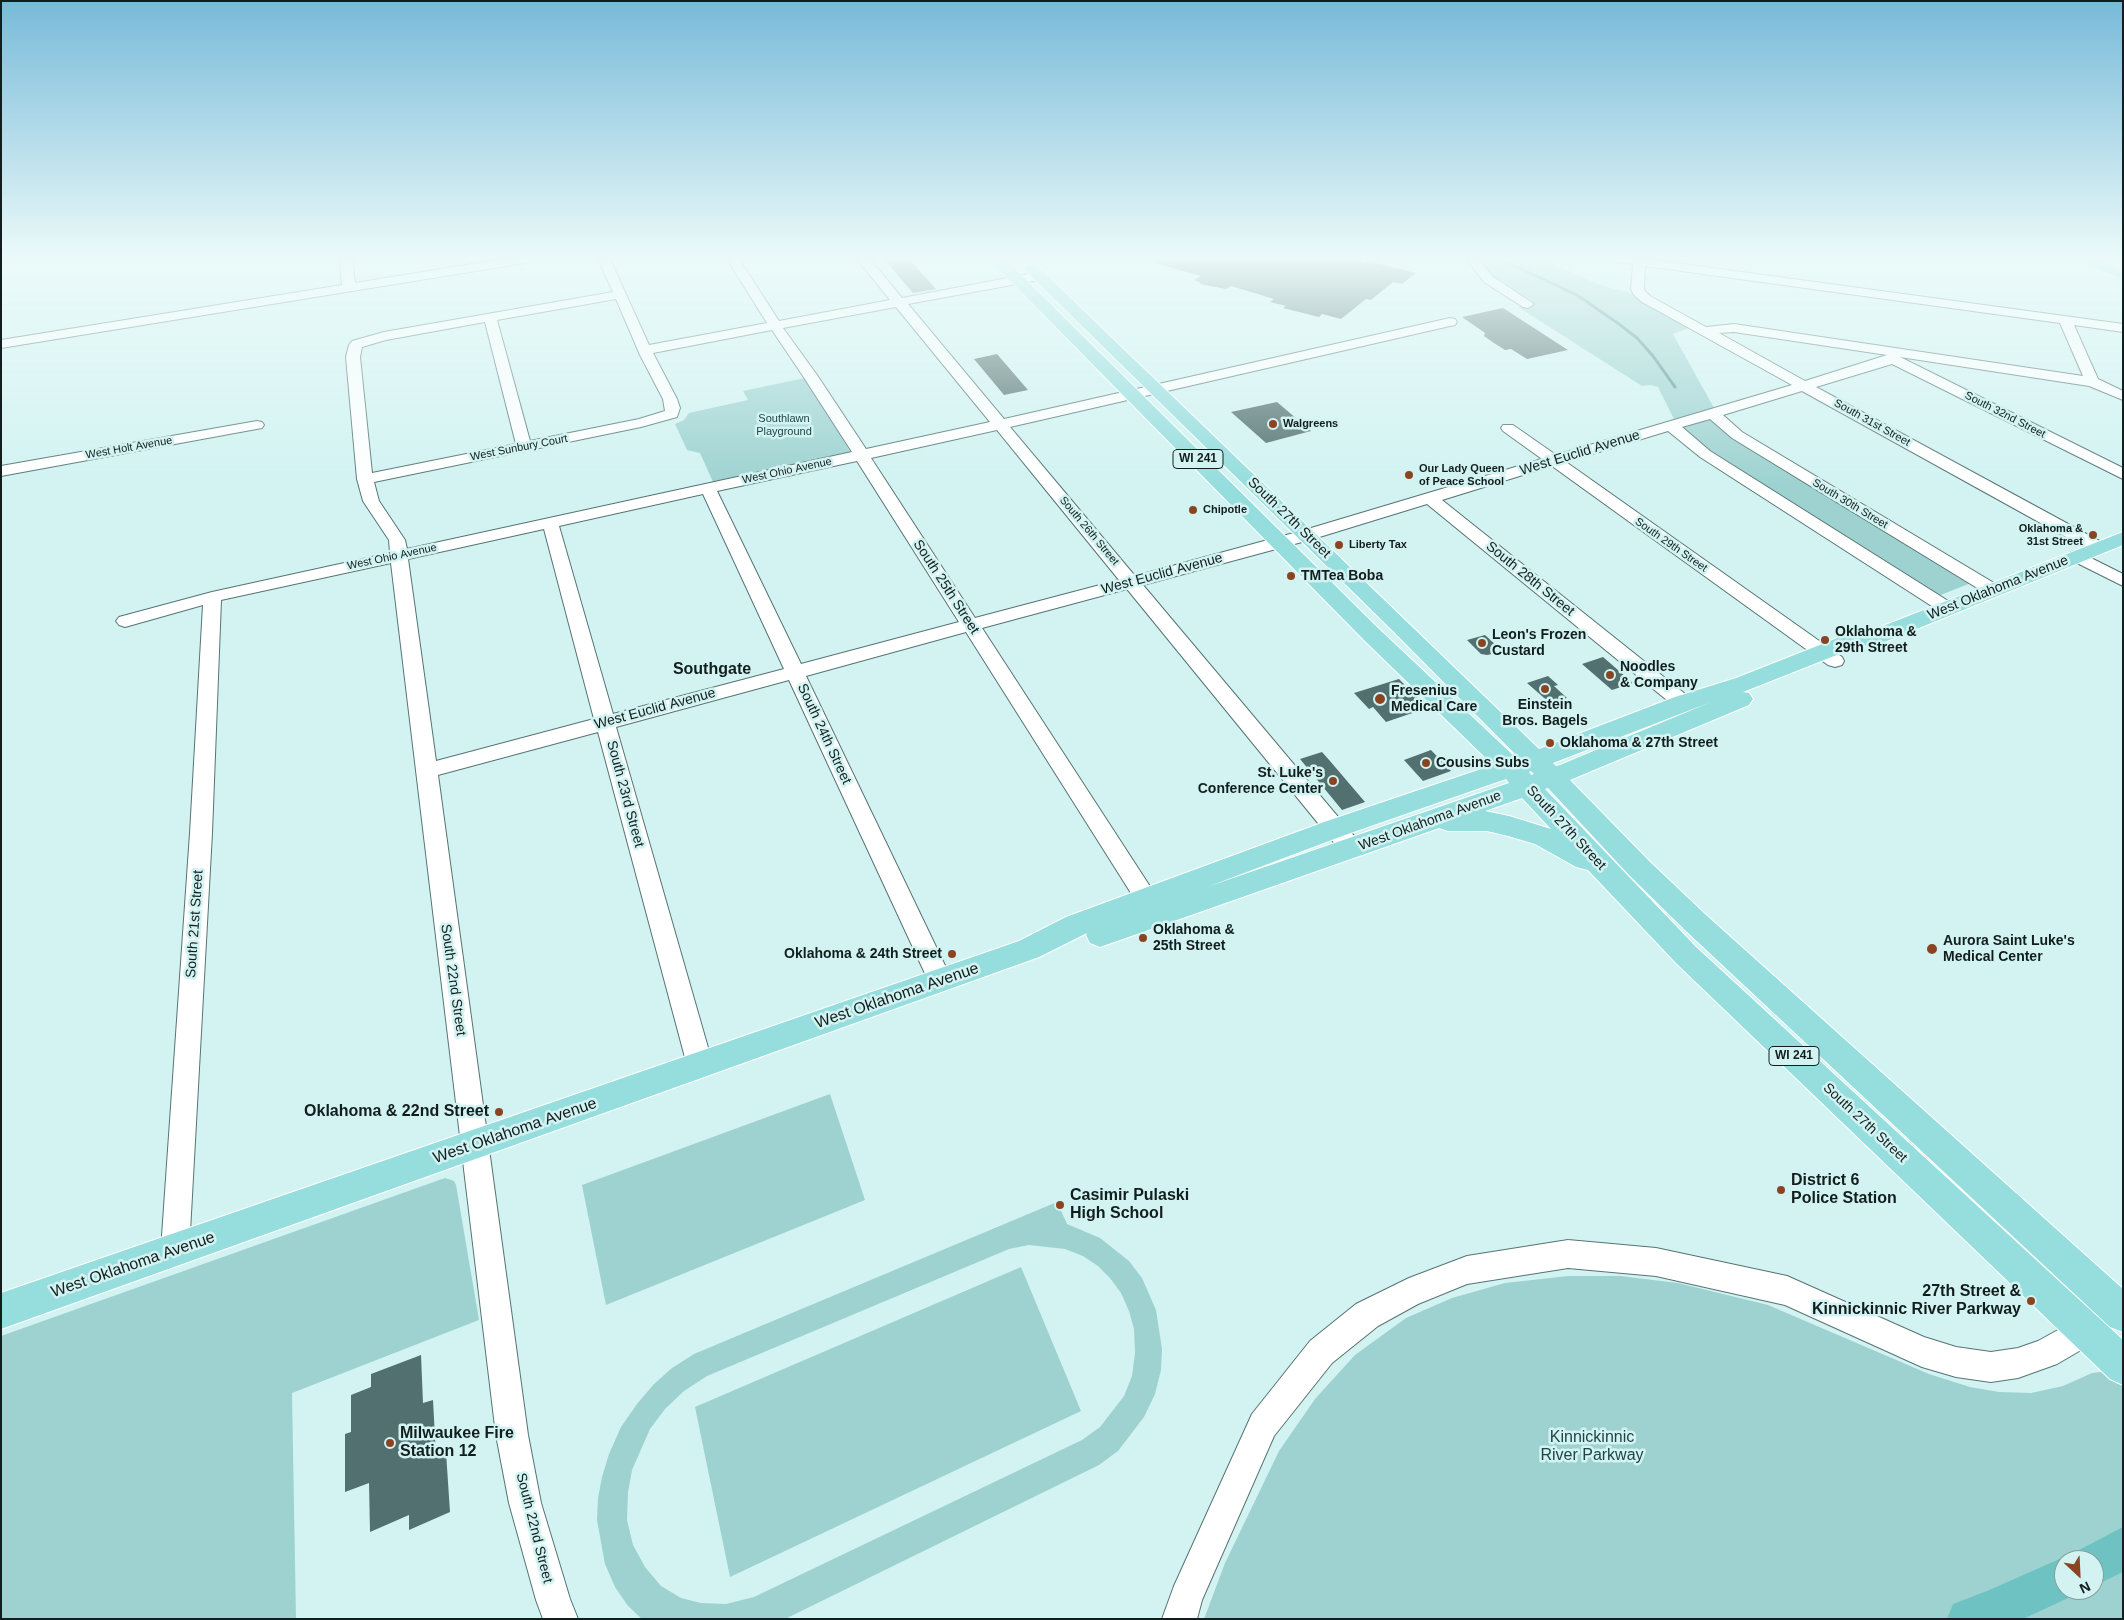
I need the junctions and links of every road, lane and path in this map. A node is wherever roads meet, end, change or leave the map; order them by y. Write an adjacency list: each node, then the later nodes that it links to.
1 (59, 335): 14 (street)
2 (392, 335): 34 (street, South 22nd Street)
3 (495, 335): 29 (street)
4 (638, 335): 15 (street)
5 (728, 335): 15 (street)
6 (781, 335): 30 (street, South 25th Street)
7 (927, 335): 24 (street, South 26th Street)
8 (1072, 335): 17 (main road, South 27th Street / WI 241)
9 (1098, 335): 20 (main road, South 27th Street / WI 241)
10 (1395, 335): 20 (street, West Ohio Avenue)
11 (1709, 335): 19 (street, South 31st Street)
12 (1773, 335): 16 (street)
13 (2072, 335): 18 (street)
14 (1, 344)
15 (645, 350): 29 (street, West Sunbury Court)
16 (1893, 355): 18 (street); 19 (street, West Euclid Avenue); 33 (street, South 32nd Street)
17 (1101, 363): 20 (main road); 21 (main road, South 27th Street / WI 241)
18 (2092, 382): 22 (street)
19 (1803, 386): 23 (street, West Euclid Avenue); 41 (street, South 31st Street)
20 (1154, 390): 21 (street, West Ohio Avenue); 28 (main road, South 27th Street / WI 241)
21 (1134, 395): 24 (street, West Ohio Avenue); 28 (main road); 40 (main road, South 27th Street / WI 241)
22 (2123, 396)
23 (1712, 413): 26 (street, West Euclid Avenue); 46 (street, South 30th Street)
24 (1001, 424): 30 (street, West Ohio Avenue); 45 (street, South 26th Street)
25 (258, 425): 32 (street, West Holt Avenue)
26 (1671, 426): 31 (street, West Euclid Avenue); 48 (street)
27 (1508, 428): 31 (street, South 29th Street)
28 (1200, 433): 38 (main road, South 27th Street / WI 241)
29 (524, 446): 34 (street, West Sunbury Court)
30 (861, 455): 35 (street, West Ohio Avenue); 50 (street, South 25th Street)
31 (1553, 461): 36 (street, West Euclid Avenue); 54 (street, South 29th Street)
32 (1, 471)
33 (2123, 474)
34 (365, 479): 42 (street, South 22nd Street)
35 (708, 488): 37 (street, West Ohio Avenue); 55 (street, South 24th Street)
36 (1430, 498): 38 (street, West Euclid Avenue); 56 (street, South 28th Street)
37 (550, 523): 42 (street, West Ohio Avenue); 57 (street, South 23rd Street)
38 (1307, 535): 40 (street, West Euclid Avenue); 51 (main road, South 27th Street / WI 241)
39 (2123, 538): 41 (main road, West Oklahoma Avenue)
40 (1281, 542): 45 (street, West Euclid Avenue); 52 (main road, South 27th Street / WI 241)
41 (2099, 548): 43 (main road, West Oklahoma Avenue)
42 (399, 556): 47 (street, West Ohio Avenue); 58 (street, South 22nd Street)
43 (2077, 556): 44 (street); 46 (main road, West Oklahoma Avenue)
44 (2123, 581)
45 (1131, 582): 50 (street, West Euclid Avenue); 61 (street, South 26th Street)
46 (1993, 590): 48 (main road, West Oklahoma Avenue)
47 (212, 597): 49 (street, West Ohio Avenue); 70 (street, South 21st Street)
48 (1948, 608): 53 (main road, West Oklahoma Avenue)
49 (125, 621)
50 (970, 625): 55 (street, West Euclid Avenue); 63 (street, South 25th Street)
51 (1401, 626): 52 (main road); 59 (main road, South 27th Street / WI 241)
52 (1372, 635): 59 (main road, South 27th Street / WI 241)
53 (1874, 638): 54 (main road, West Oklahoma Avenue)
54 (1829, 657): 56 (main road, West Oklahoma Avenue)
55 (795, 672): 57 (street, West Euclid Avenue); 64 (street, South 24th Street)
56 (1692, 710): 59 (main road, West Oklahoma Avenue)
57 (605, 723): 58 (street, West Euclid Avenue); 65 (street, South 23rd Street)
58 (426, 771): 68 (street, South 22nd Street)
59 (1531, 773): 60 (main road, West Oklahoma Avenue); 61 (main road, West Oklahoma Avenue); 62 (main road, South 27th Street / WI 241); 67 (main road, South 27th Street / WI 241)
60 (1422, 824): 61 (main road, West Oklahoma Avenue); 62 (main road)
61 (1344, 839): 63 (main road, West Oklahoma Avenue)
62 (1605, 871): 66 (main road, South 27th Street / WI 241)
63 (1153, 908): 64 (main road, West Oklahoma Avenue)
64 (940, 980): 65 (main road, West Oklahoma Avenue)
65 (700, 1065): 68 (main road, West Oklahoma Avenue)
66 (1816, 1077): 67 (main road); 69 (main road, South 27th Street / WI 241)
67 (1883, 1095): 72 (main road, South 27th Street / WI 241)
68 (475, 1145): 70 (main road, West Oklahoma Avenue); 76 (street, South 22nd Street)
69 (1921, 1175): 72 (main road); 73 (main road, South 27th Street / WI 241)
70 (175, 1250): 71 (main road, West Oklahoma Avenue)
71 (1, 1311)
72 (2122, 1311): 73 (street)
73 (2084, 1331): 74 (main road); 75 (main road, South 27th Street / WI 241); 77 (street)
74 (2123, 1351)
75 (2123, 1366)
76 (562, 1619)
77 (1179, 1619)

